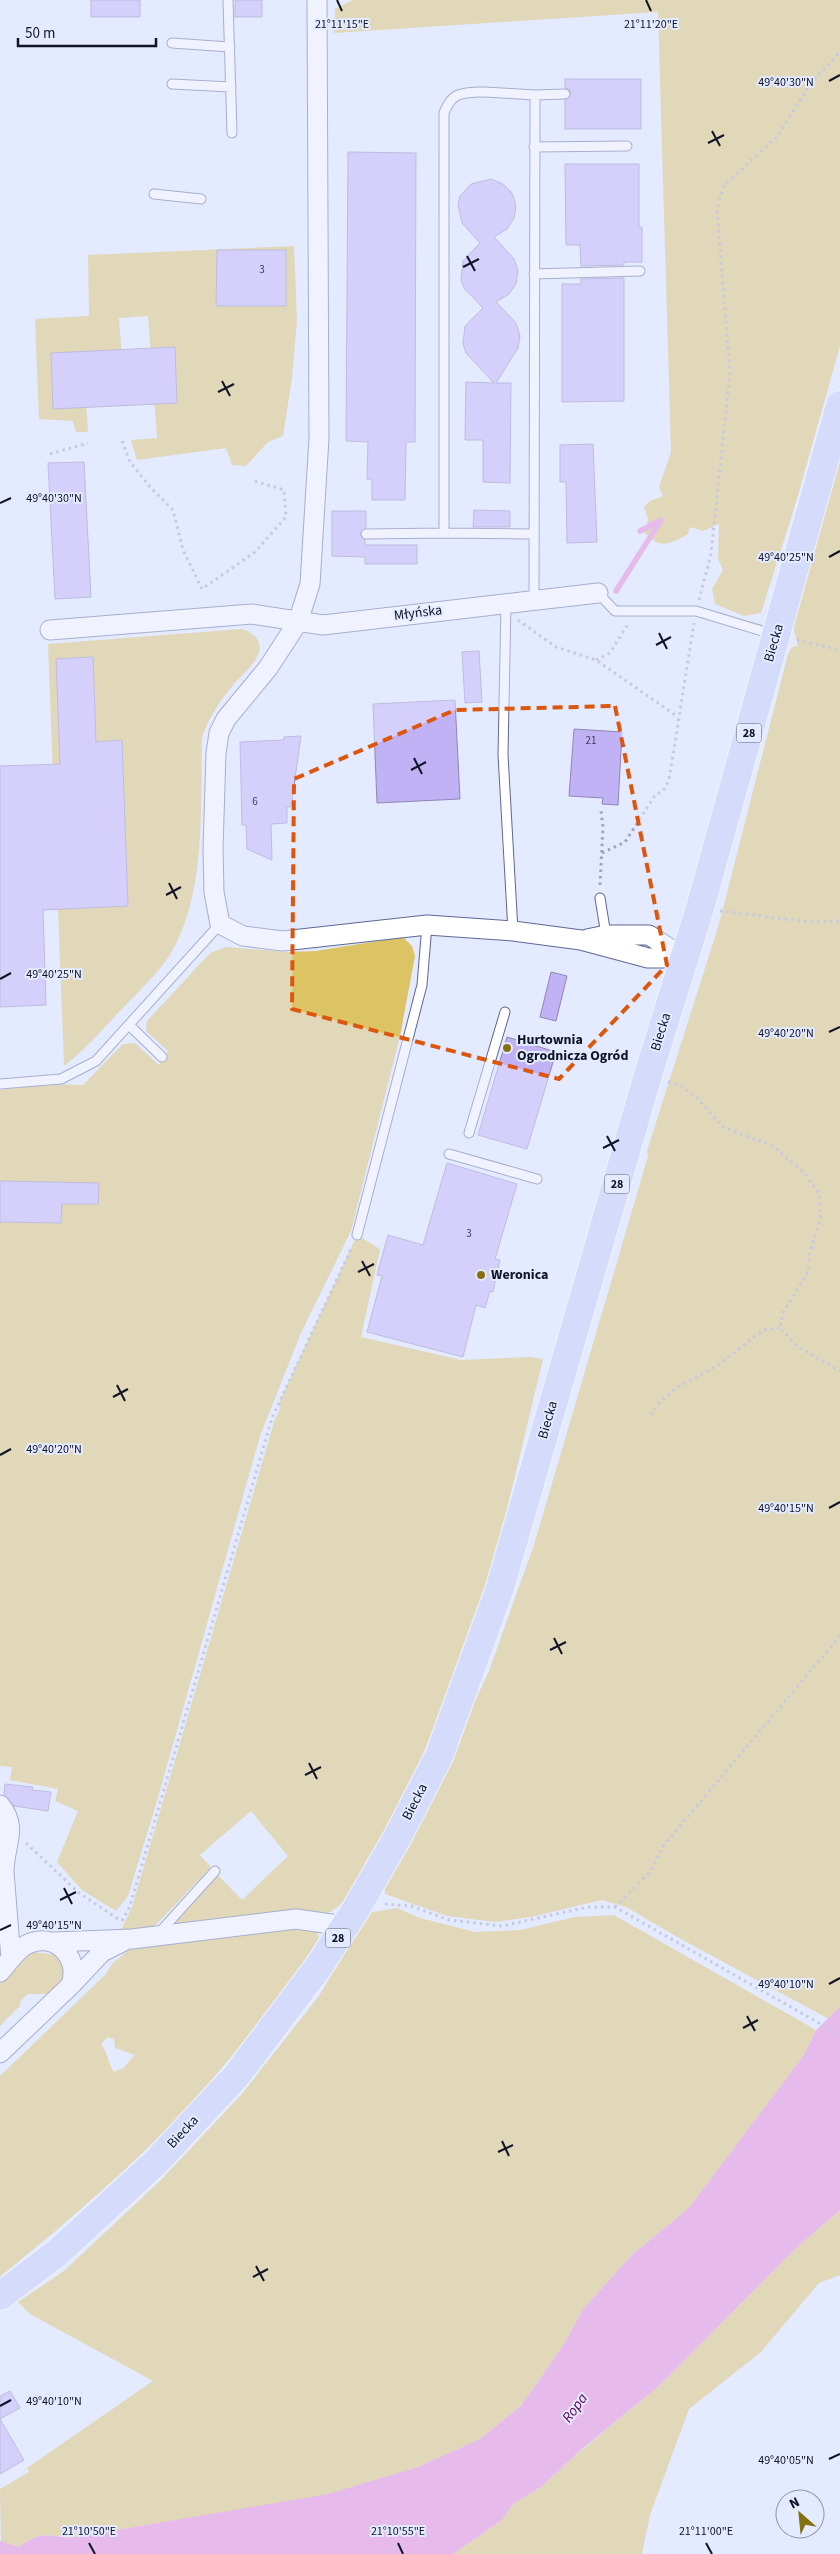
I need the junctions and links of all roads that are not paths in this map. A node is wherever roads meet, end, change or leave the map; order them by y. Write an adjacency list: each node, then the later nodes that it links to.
1 (228, 0): 4 (lane)
2 (317, 0): 23 (street)
3 (172, 43): 4 (lane)
4 (230, 47): 6 (lane)
5 (172, 84): 6 (lane)
6 (231, 87): 9 (lane)
7 (565, 94): 8 (lane)
8 (535, 96): 11 (lane); 17 (lane)
9 (232, 133)
10 (627, 146): 11 (lane)
11 (534, 147): 15 (lane)
12 (154, 194): 13 (lane)
13 (201, 199)
14 (640, 271): 15 (lane)
15 (534, 274): 19 (lane)
16 (840, 405): 25 (main road, Biecka / 28)
17 (444, 533): 18 (lane); 19 (lane)
18 (366, 534)
19 (533, 534): 21 (lane)
20 (598, 593): 21 (street, Młyńska); 25 (lane, Młyńska)
21 (534, 600): 22 (street, Młyńska)
22 (506, 608): 23 (street, Młyńska); 29 (lane)
23 (298, 622): 24 (street, Młyńska); 27 (street)
24 (50, 630)
25 (776, 636): 32 (main road, Biecka / 28)
26 (600, 898): 30 (lane)
27 (220, 924): 28 (street); 34 (lane)
28 (427, 925): 29 (street); 40 (lane)
29 (513, 931): 31 (street)
30 (606, 935): 31 (street); 32 (street)
31 (581, 940): 32 (street)
32 (684, 958): 44 (main road, Biecka / 28)
33 (505, 1012): 37 (lane)
34 (129, 1025): 35 (lane); 36 (lane)
35 (162, 1057)
36 (0, 1084)
37 (469, 1133)
38 (449, 1154): 39 (lane)
39 (537, 1179)
40 (357, 1235)
41 (0, 1805): 43 (street)
42 (214, 1871): 45 (lane)
43 (2, 1872): 48 (street)
44 (351, 1917): 45 (street); 51 (main road, Biecka / 28)
45 (157, 1936): 46 (street)
46 (132, 1938): 47 (street); 49 (street)
47 (54, 1942): 48 (street); 49 (street)
48 (6, 1965)
49 (71, 1985): 50 (street)
50 (0, 2053)
51 (0, 2296)

